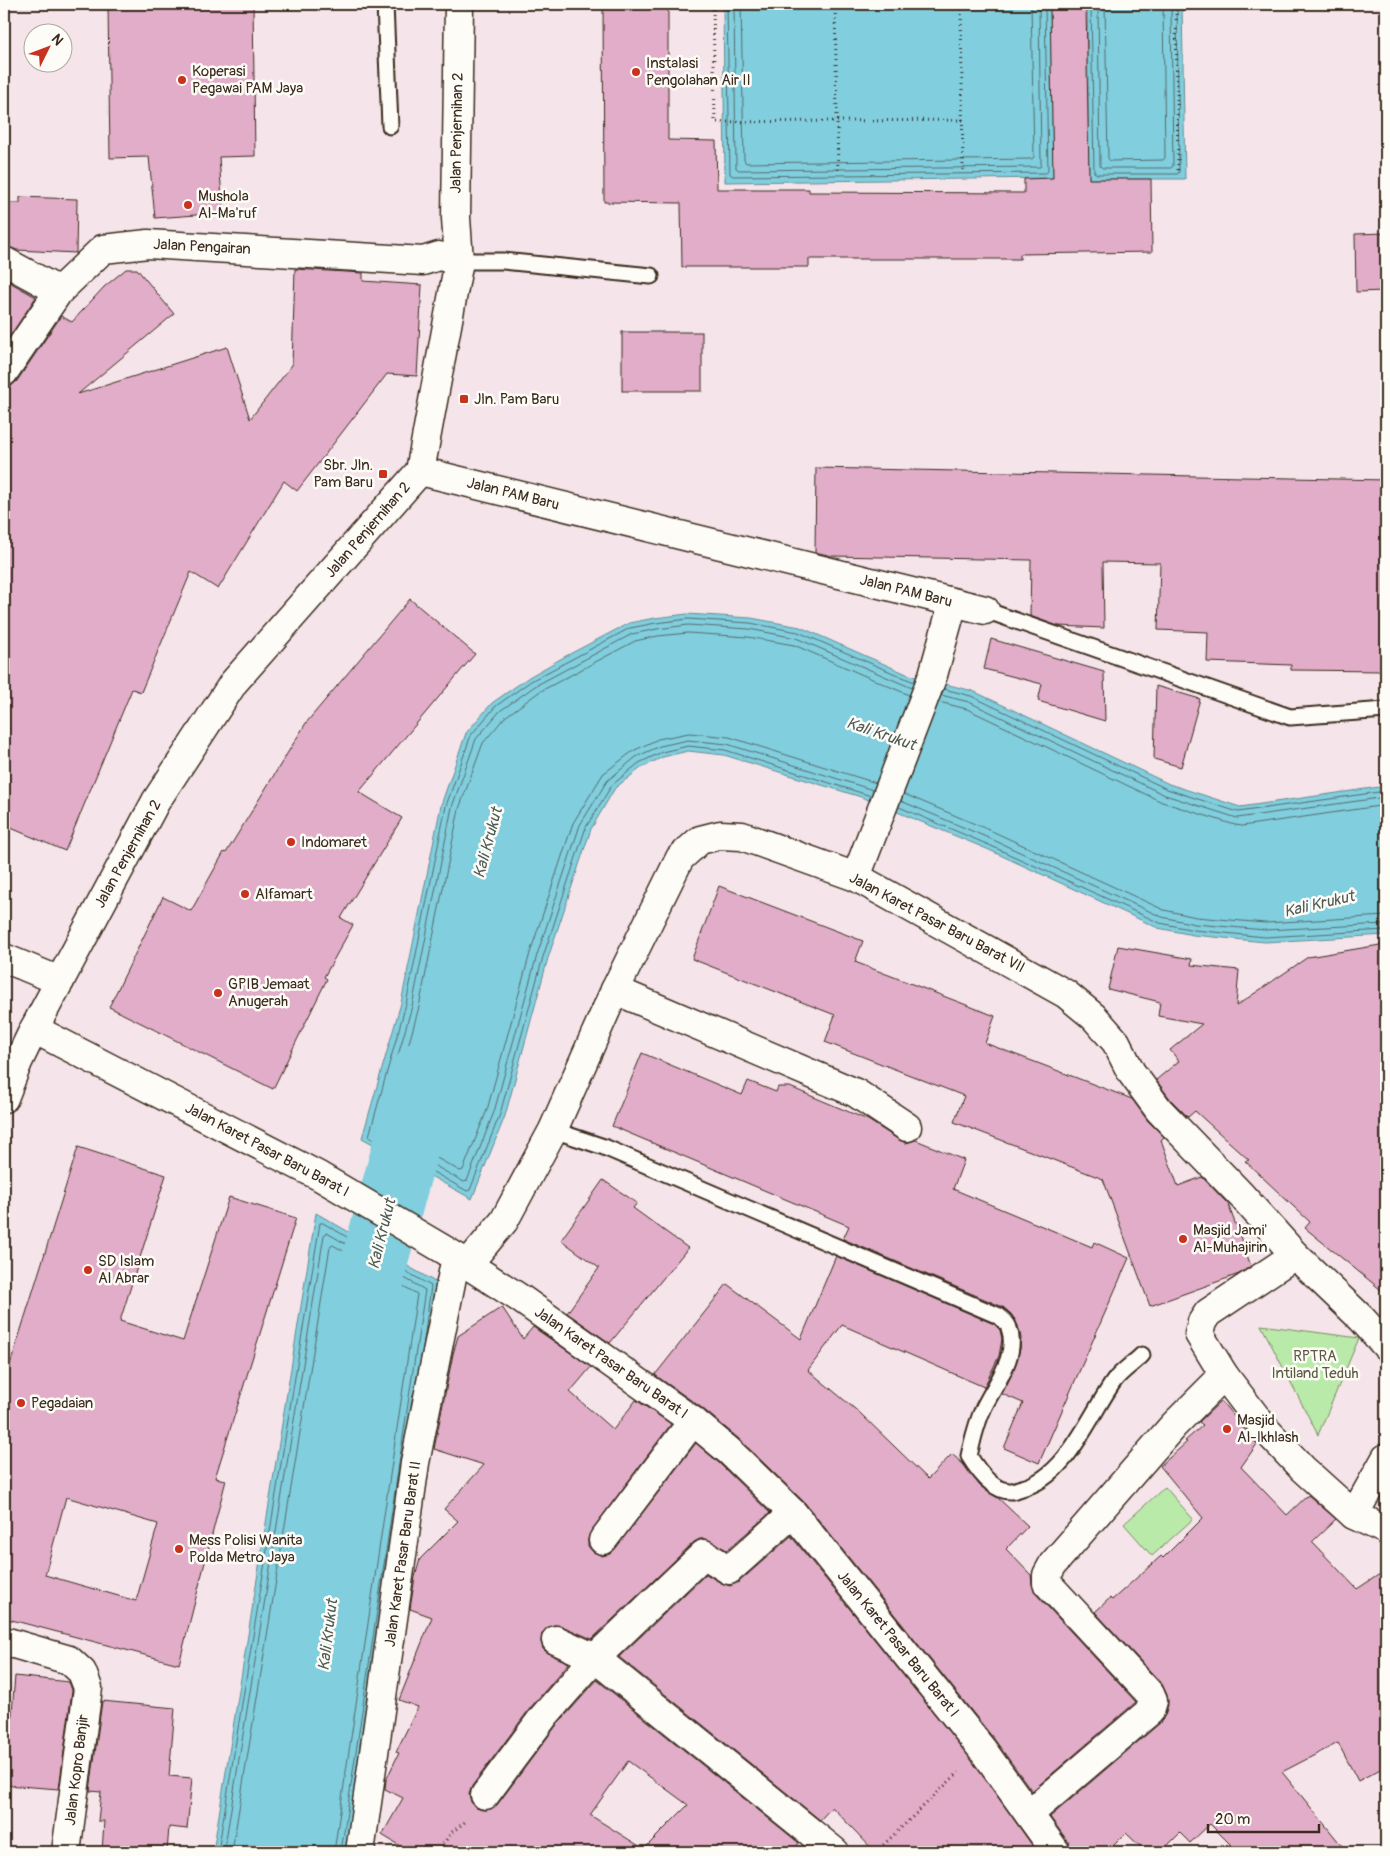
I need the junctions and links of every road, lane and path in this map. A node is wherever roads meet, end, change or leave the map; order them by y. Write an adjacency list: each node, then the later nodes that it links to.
1 (385, 4): 9 (lane)
2 (459, 4): 14 (street, Jalan Penjernihan 2)
3 (713, 4): 8 (path)
4 (835, 4): 8 (path)
5 (961, 4): 7 (path)
6 (1176, 4): 11 (path)
7 (963, 120): 8 (path); 10 (path)
8 (836, 121): 12 (path)
9 (390, 126)
10 (963, 170)
11 (1178, 172)
12 (838, 174)
13 (4, 261): 16 (street)
14 (459, 261): 15 (lane); 16 (street, Jalan Pengairan); 18 (street, Jalan Penjernihan 2)
15 (650, 276)
16 (59, 291): 17 (street, Jalan Pengairan)
17 (4, 372)
18 (420, 471): 19 (street, Jalan PAM Baru); 24 (street, Jalan Penjernihan 2)
19 (953, 603): 20 (street, Jalan PAM Baru); 22 (street)
20 (985, 610): 21 (lane, Jalan PAM Baru)
21 (1386, 710)
22 (856, 877): 25 (street, Jalan Karet Pasar Baru Barat VII); 30 (street, Jalan Karet Pasar Baru Barat VII)
23 (4, 958): 24 (street)
24 (60, 981): 26 (street, Jalan Penjernihan 2)
25 (615, 990): 28 (street); 29 (street, Jalan Karet Pasar Baru Barat VII)
26 (34, 1029): 27 (street, Jalan Penjernihan 2); 31 (street, Jalan Karet Pasar Baru Barat I)
27 (4, 1098)
28 (907, 1127)
29 (553, 1130): 31 (street, Jalan Karet Pasar Baru Barat VII); 33 (lane)
30 (1295, 1255): 32 (street, Jalan Karet Pasar Baru Barat VII); 34 (street)
31 (457, 1258): 35 (street, Jalan Karet Pasar Baru Barat I); 48 (street, Jalan Karet Pasar Baru Barat II)
32 (1386, 1346)
33 (1142, 1355)
34 (1224, 1374): 38 (street); 46 (street)
35 (693, 1421): 37 (street, Jalan Karet Pasar Baru Barat I); 40 (street)
36 (1386, 1458): 38 (street)
37 (793, 1513): 43 (street); 44 (street, Jalan Karet Pasar Baru Barat I)
38 (1354, 1515): 39 (street)
39 (1386, 1530)
40 (603, 1540)
41 (556, 1640): 43 (street)
42 (4, 1642): 47 (street, Jalan Kopro Banjir)
43 (595, 1658): 45 (street); 50 (street)
44 (982, 1749): 46 (street, Jalan Karet Pasar Baru Barat I); 51 (path)
45 (485, 1795): 49 (path)
46 (1029, 1814): 52 (street, Jalan Karet Pasar Baru Barat I)
47 (66, 1852)
48 (360, 1852)
49 (437, 1852)
50 (835, 1852)
51 (876, 1852)
52 (1056, 1852)

